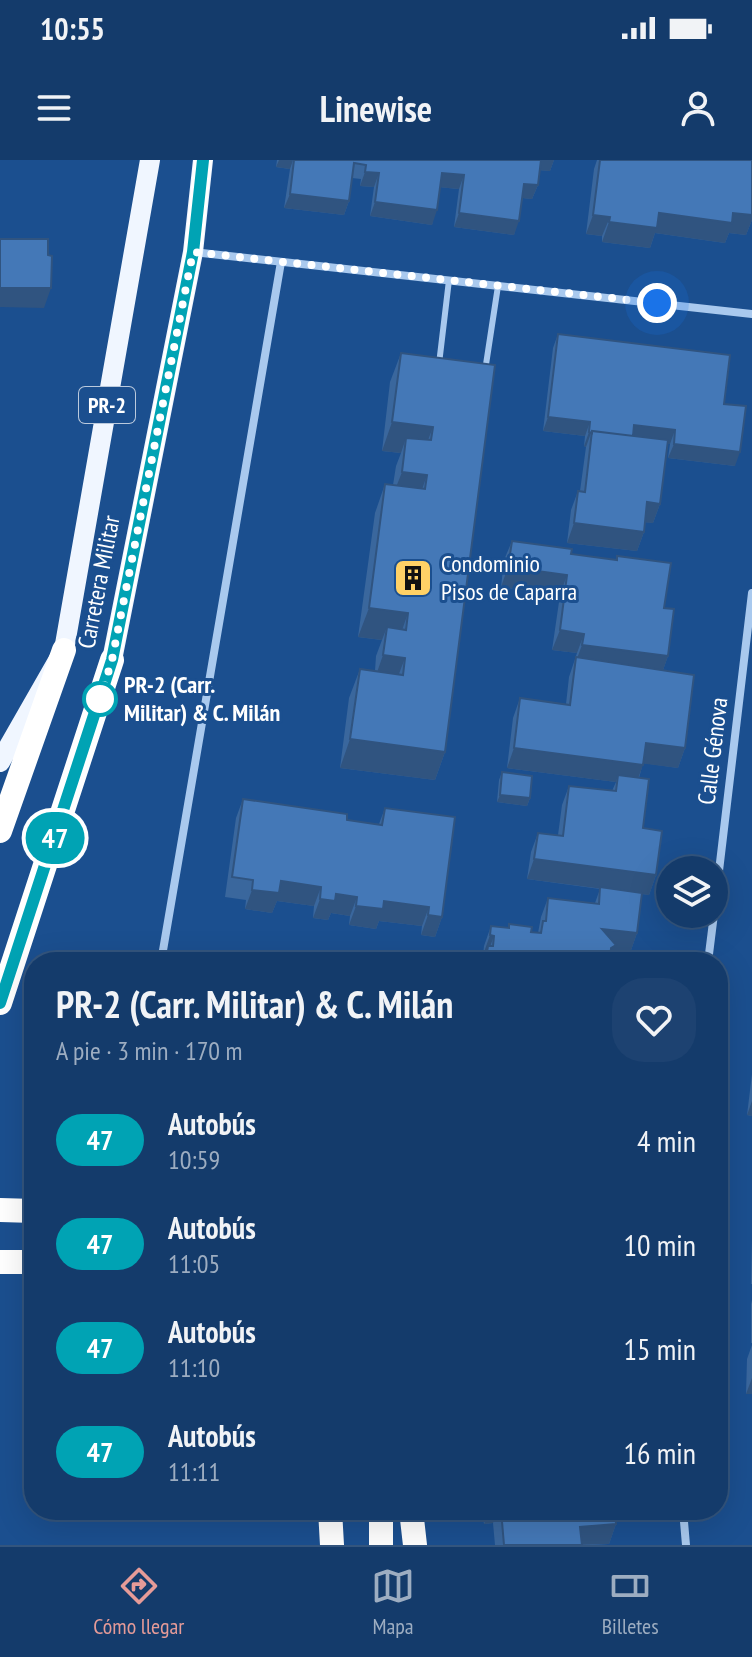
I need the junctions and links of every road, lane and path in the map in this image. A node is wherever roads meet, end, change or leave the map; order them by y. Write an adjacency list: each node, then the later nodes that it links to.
1 (150, 160): 11 (main road, Carretera Militar / PR-2)
2 (203, 160): 3 (main road, Carretera Militar / PR-2)
3 (193, 252): 4 (street); 12 (main road, Carretera Militar / PR-2)
4 (281, 262): 5 (street); 17 (street)
5 (449, 280): 6 (street); 8 (lane)
6 (498, 286): 7 (street); 9 (lane)
7 (752, 314)
8 (438, 369)
9 (484, 375)
10 (752, 593): 15 (street, Calle Génova)
11 (64, 650): 13 (main road); 14 (highway, Carretera Militar / PR-2)
12 (112, 660): 19 (highway, Carretera Militar / PR-2)
13 (0, 762)
14 (0, 831)
15 (721, 856)
16 (712, 928): 18 (street, Calle Génova)
17 (163, 952)
18 (709, 952)
19 (0, 1003)
20 (0, 1210): 21 (highway)
21 (24, 1211)
22 (0, 1262): 23 (highway)
23 (24, 1262)
24 (331, 1520): 28 (highway)
25 (381, 1520): 29 (highway)
26 (412, 1520): 30 (highway)
27 (684, 1520): 31 (street)
28 (332, 1545)
29 (381, 1545)
30 (415, 1545)
31 (686, 1545)

